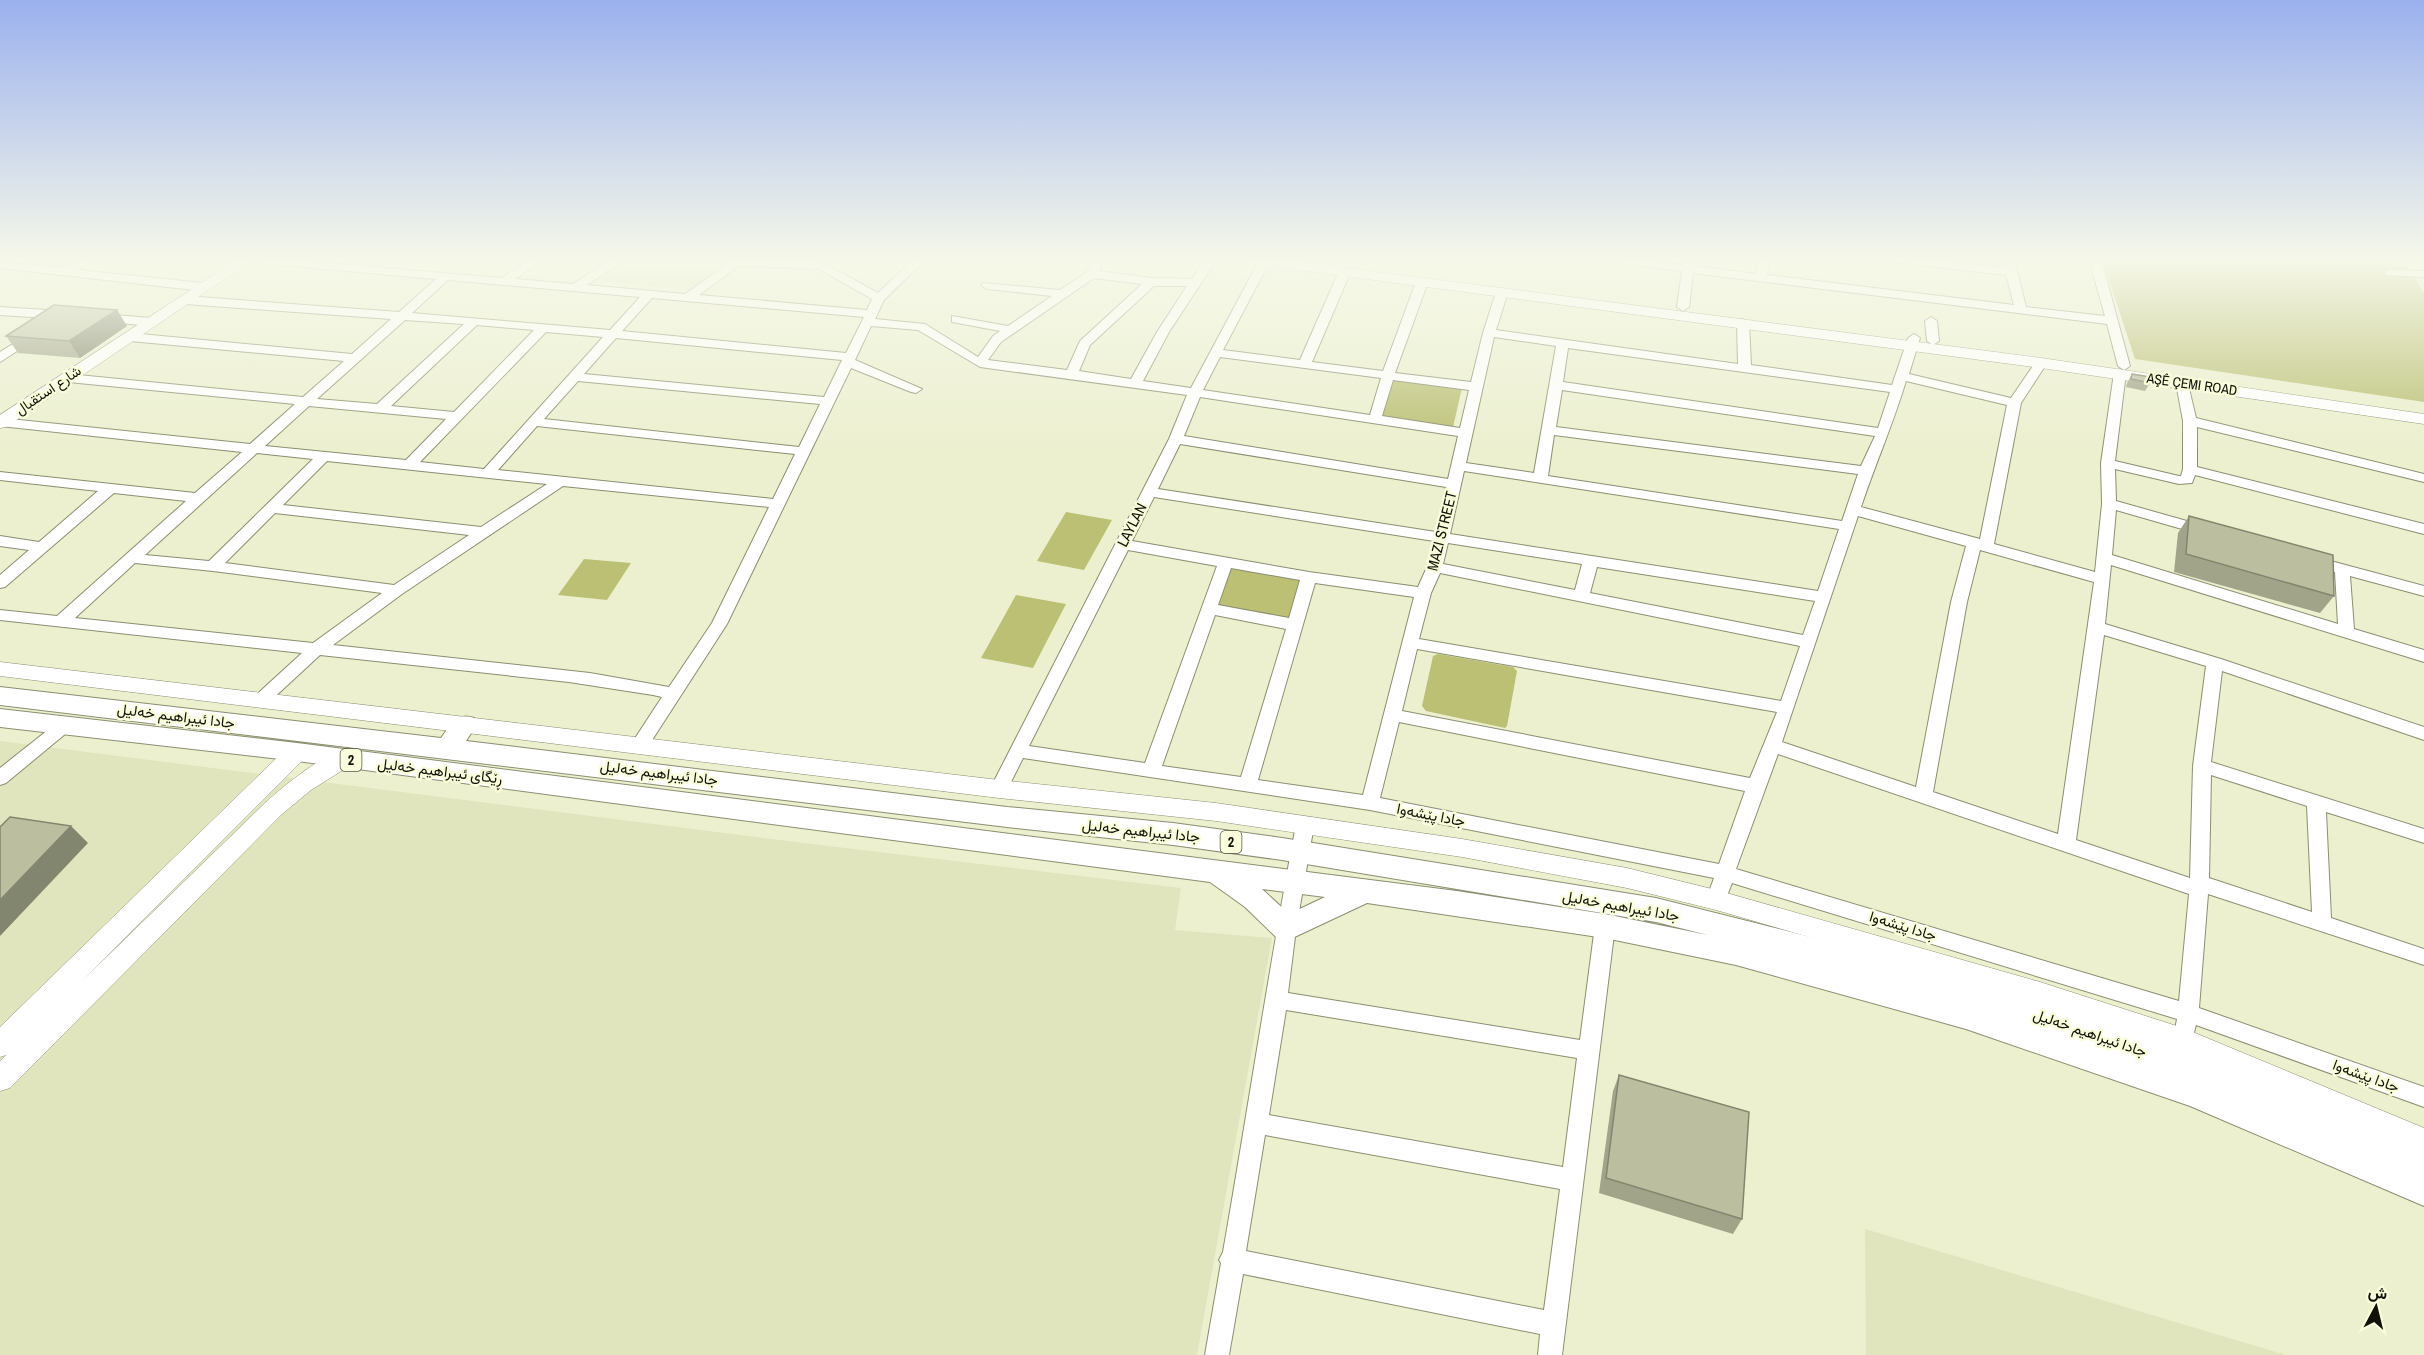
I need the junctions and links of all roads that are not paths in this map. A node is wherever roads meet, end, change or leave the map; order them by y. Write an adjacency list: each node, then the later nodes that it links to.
1 (57, 322): 31 (street)
2 (152, 322): 26 (main road, شارع استقبال)
3 (394, 322): 32 (street)
4 (473, 322): 53 (street)
5 (488, 322): 22 (street)
6 (624, 322): 24 (street)
7 (868, 322): 33 (street)
8 (894, 322): 34 (street)
9 (972, 322): 23 (street)
10 (1022, 322): 23 (street)
11 (1108, 322): 39 (street)
12 (1171, 322): 43 (street)
13 (1232, 322): 30 (street, LAYLAN)
14 (1323, 322): 36 (street)
15 (1407, 322): 40 (street)
16 (1492, 322): 25 (street, MAZI STREET)
17 (1737, 322): 21 (main road, AŞÊ ÇEMI ROAD)
18 (1783, 322): 28 (main road, AŞÊ ÇEMI ROAD)
19 (1931, 322): 27 (street)
20 (2112, 322): 38 (street)
21 (1743, 323): 28 (main road, AŞÊ ÇEMI ROAD); 37 (street)
22 (544, 327): 24 (street); 55 (street)
23 (1011, 330): 34 (street)
24 (614, 333): 33 (street); 41 (street)
25 (1489, 333): 29 (street); 47 (street, MAZI STREET)
26 (130, 337): 32 (street); 42 (main road, شارع استقبال)
27 (1934, 341): 28 (main road, AŞÊ ÇEMI ROAD); 38 (main road, AŞÊ ÇEMI ROAD)
28 (1912, 342): 35 (main road, AŞÊ ÇEMI ROAD); 44 (street)
29 (1563, 343): 37 (street); 46 (street)
30 (1216, 353): 36 (street); 49 (street, LAYLAN)
31 (1, 357)
32 (355, 358): 50 (street)
33 (849, 359): 48 (street); 51 (street)
34 (980, 363): 39 (street)
35 (2041, 363): 38 (main road, AŞÊ ÇEMI ROAD); 52 (street)
36 (1305, 364): 40 (street)
37 (1745, 368): 44 (street)
38 (2122, 370): 45 (main road, AŞÊ ÇEMI ROAD); 54 (main road, AŞÊ ÇEMI ROAD); 68 (street)
39 (1072, 374): 43 (street)
40 (1388, 375): 47 (street); 56 (street)
41 (574, 377): 51 (street); 60 (street)
42 (68, 378): 50 (street); 59 (main road, شارع استقبال)
43 (1135, 383): 49 (street)
44 (1898, 383): 52 (street); 63 (street)
45 (2182, 383): 57 (main road, AŞÊ ÇEMI ROAD); 58 (street)
46 (1555, 385): 61 (street); 63 (street)
47 (1477, 387): 62 (street, MAZI STREET)
48 (916, 389)
49 (1196, 392): 56 (street); 64 (street, LAYLAN)
50 (306, 401): 53 (street); 65 (street)
51 (828, 401): 66 (street)
52 (2014, 403): 92 (street)
53 (382, 407): 55 (street)
54 (2424, 410)
55 (455, 416): 69 (street)
56 (1375, 419): 62 (street)
57 (2424, 419)
58 (2190, 421): 71 (street); 75 (street)
59 (0, 422): 65 (street)
60 (534, 422): 66 (street); 73 (street)
61 (1548, 430): 72 (street); 76 (street)
62 (1466, 432): 70 (street, MAZI STREET)
63 (1883, 433): 72 (street)
64 (1176, 439): 78 (street); 80 (street, LAYLAN)
65 (253, 448): 67 (street); 81 (street)
66 (802, 451): 82 (street)
67 (324, 456): 69 (street); 84 (street)
68 (2108, 463): 71 (street); 83 (street)
69 (410, 464): 73 (street)
70 (1458, 466): 76 (street); 78 (street, MAZI STREET)
71 (2190, 470): 86 (street)
72 (1866, 471): 85 (street)
73 (489, 472): 77 (street)
74 (0, 476): 79 (street)
75 (2424, 478)
76 (1540, 479): 85 (street)
77 (562, 480): 82 (street); 87 (street)
78 (1453, 484): 89 (street, MAZI STREET)
79 (111, 488): 81 (street); 93 (street)
80 (1149, 492): 89 (street); 91 (street, LAYLAN)
81 (197, 498): 95 (street)
82 (779, 504): 122 (street)
83 (2109, 504): 88 (street); 96 (street)
84 (271, 508): 87 (street); 99 (street)
85 (1853, 515): 92 (street); 109 (street)
86 (2424, 529)
87 (484, 532): 105 (street)
88 (2220, 535)
89 (1442, 537): 97 (street); 100 (street, MAZI STREET)
90 (0, 541): 93 (street)
91 (1123, 544): 98 (street); 133 (street, LAYLAN)
92 (1980, 544): 103 (street); 142 (street)
93 (43, 547): 104 (street)
94 (2298, 557): 101 (street)
95 (130, 558): 99 (street); 112 (street)
96 (2104, 558): 103 (street); 115 (street)
97 (1591, 559): 108 (street); 109 (street)
98 (1226, 561): 102 (street); 110 (street)
99 (213, 566): 105 (street)
100 (1435, 567): 107 (street, MAZI STREET); 108 (street)
101 (2342, 569): 106 (street); 115 (street)
102 (1309, 577): 107 (street); 113 (street)
103 (2101, 579): 114 (street)
104 (0, 583)
105 (397, 590): 118 (street)
106 (2424, 591)
107 (1423, 593): 117 (street, MAZI STREET)
108 (1581, 596): 116 (street)
109 (1824, 597): 116 (street)
110 (1209, 609): 113 (street); 137 (street)
111 (0, 615): 112 (street)
112 (60, 622): 118 (street)
113 (1295, 625): 139 (street)
114 (2097, 627): 120 (street); 148 (street)
115 (2346, 632): 119 (street)
116 (1809, 642): 125 (street)
117 (1412, 643): 125 (street); 126 (street, MAZI STREET)
118 (316, 649): 122 (street); 123 (street)
119 (2424, 656)
120 (2215, 663): 129 (street); 136 (street)
121 (0, 669): 123 (main road, جادا ئیبراهیم خەلیل)
122 (673, 694): 131 (street)
123 (261, 700): 127 (main road, جادا ئیبراهیم خەلیل)
124 (7, 708): 128 (highway, ڕێگای ئیبراهیم خەلیل / 2); 132 (highway, جادا ئیبراهیم خەلیل / 2)
125 (1787, 708): 130 (street)
126 (1393, 715): 140 (street); 144 (street, MAZI STREET)
127 (465, 724): 131 (main road, جادا ئیبراهیم خەلیل); 132 (highway)
128 (64, 726): 134 (highway, ڕێگای ئیبراهیم خەلیل / 2); 138 (street)
129 (2424, 735)
130 (1772, 745): 140 (street); 142 (street)
131 (639, 746): 141 (main road, جادا ئیبراهیم خەلیل)
132 (447, 748): 149 (highway, جادا ئیبراهیم خەلیل / 2)
133 (1018, 751): 137 (street, جادا پێشەوا); 141 (street, LAYLAN)
134 (297, 752): 135 (highway, ڕێگای ئیبراهیم خەلیل / 2); 163 (main road)
135 (343, 759): 145 (highway, ڕێگای ئیبراهیم خەلیل / 2); 165 (main road)
136 (2202, 766): 143 (street); 153 (street)
137 (1151, 772): 139 (street, جادا پێشەوا)
138 (0, 778)
139 (1247, 786): 144 (street, جادا پێشەوا)
140 (1756, 786): 151 (street)
141 (999, 789): 146 (main road, جادا ئیبراهیم خەلیل)
142 (1924, 794): 148 (street)
143 (2316, 802): 147 (street); 156 (street)
144 (1370, 803): 151 (street, جادا پێشەوا)
145 (701, 804): 150 (highway, جادا ئیبراهیم خەلیل / 2)
146 (1305, 825): 149 (street); 155 (main road, جادا ئیبراهیم خەلیل)
147 (2424, 836)
148 (2066, 844): 153 (street)
149 (1300, 852): 152 (street); 169 (highway, جادا ئیبراهیم خەلیل / 2)
150 (1213, 871): 152 (highway, جادا ئیبراهیم خەلیل / 2); 158 (highway)
151 (1725, 873): 155 (street); 161 (street, جادا پێشەوا)
152 (1296, 881): 154 (highway, جادا ئیبراهیم خەلیل / 2); 158 (street)
153 (2199, 886): 156 (street); 161 (street)
154 (1365, 891): 157 (highway, جادا ئیبراهیم خەلیل / 2); 158 (highway)
155 (1716, 900): 162 (main road, جادا ئیبراهیم خەلیل)
156 (2322, 923): 159 (street)
157 (1605, 926): 164 (street); 171 (highway, جادا ئیبراهیم خەلیل / 2)
158 (1286, 929): 160 (street)
159 (2424, 957)
160 (1277, 1000): 164 (street); 167 (street)
161 (2188, 1013): 162 (street); 166 (street, جادا پێشەوا)
162 (2183, 1040): 168 (main road, جادا ئیبراهیم خەلیل)
163 (0, 1045)
164 (1590, 1051): 170 (street)
165 (0, 1079)
166 (2424, 1096)
167 (1256, 1123): 170 (street); 172 (street)
168 (2424, 1141)
169 (2424, 1159)
170 (1573, 1180): 173 (street)
171 (2424, 1190)
172 (1231, 1260): 173 (street); 174 (street)
173 (1554, 1324): 175 (street)
174 (1217, 1355)
175 (1550, 1355)

